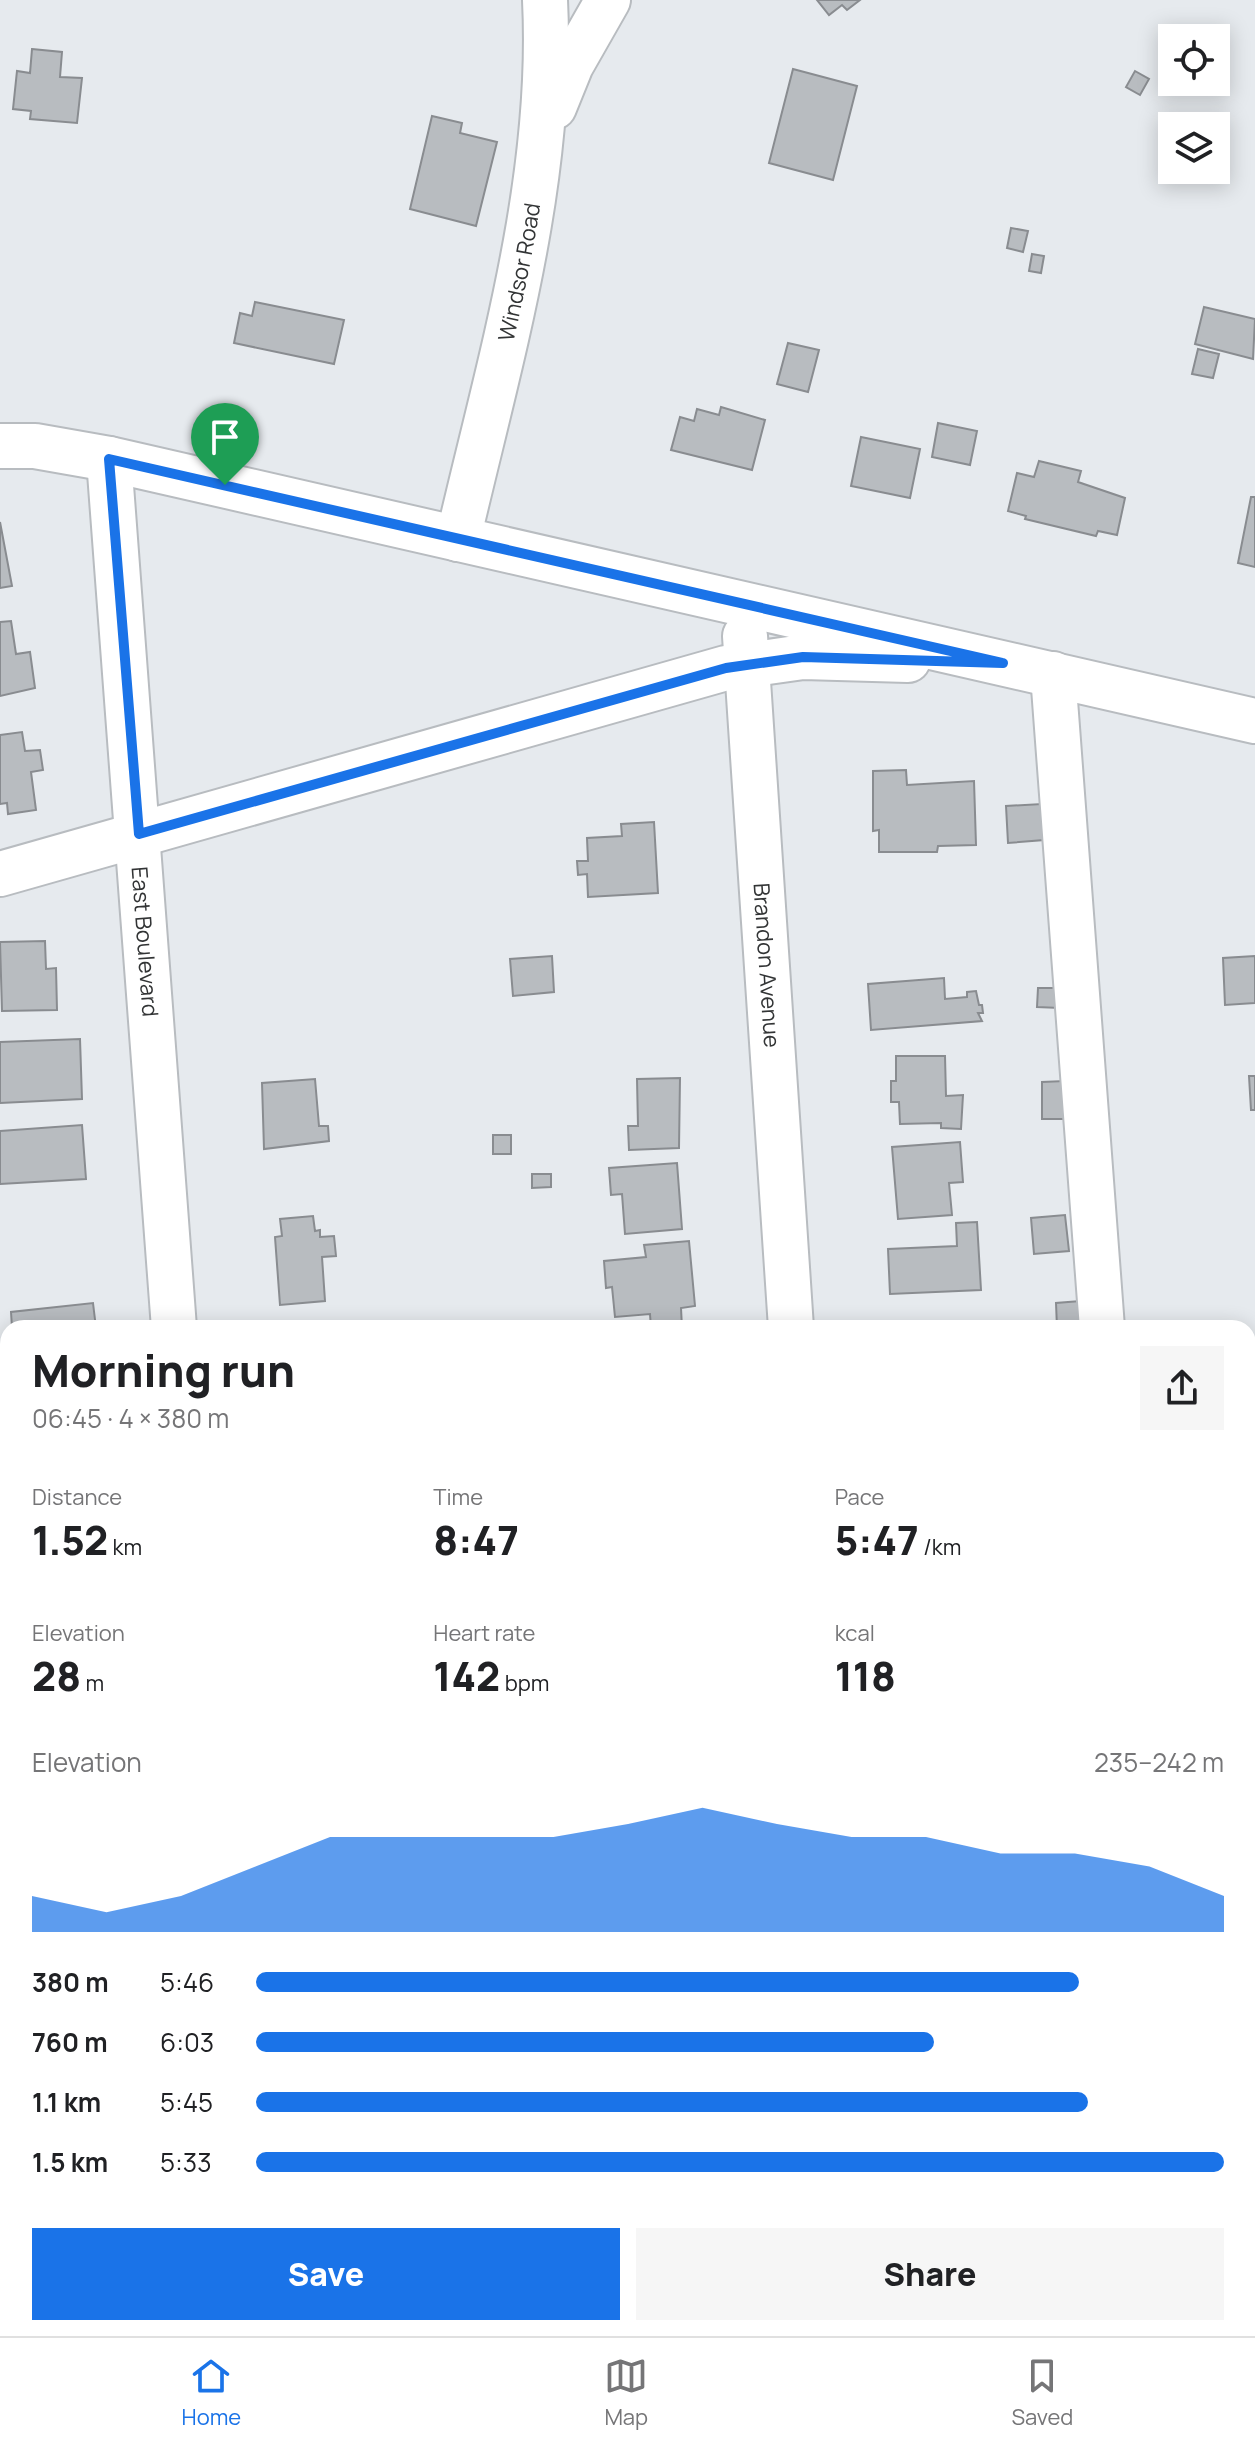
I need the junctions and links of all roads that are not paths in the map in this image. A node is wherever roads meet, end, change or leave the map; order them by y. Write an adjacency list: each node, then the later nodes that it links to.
1 (545, 0): 3 (street, Windsor Road)
2 (608, 0): 3 (street)
3 (544, 131): 6 (street, Windsor Road)
4 (0, 446): 5 (street)
5 (109, 459): 6 (street); 12 (street, East Boulevard)
6 (458, 539): 7 (street)
7 (743, 602): 8 (street); 9 (street, Brandon Avenue)
8 (1003, 663): 9 (street); 10 (street)
9 (746, 664): 12 (street); 15 (street, Brandon Avenue)
10 (1053, 674): 11 (street); 16 (street)
11 (1255, 721)
12 (139, 834): 13 (street); 14 (street, East Boulevard)
13 (0, 874)
14 (173, 1320)
15 (790, 1320)
16 (1101, 1320)

